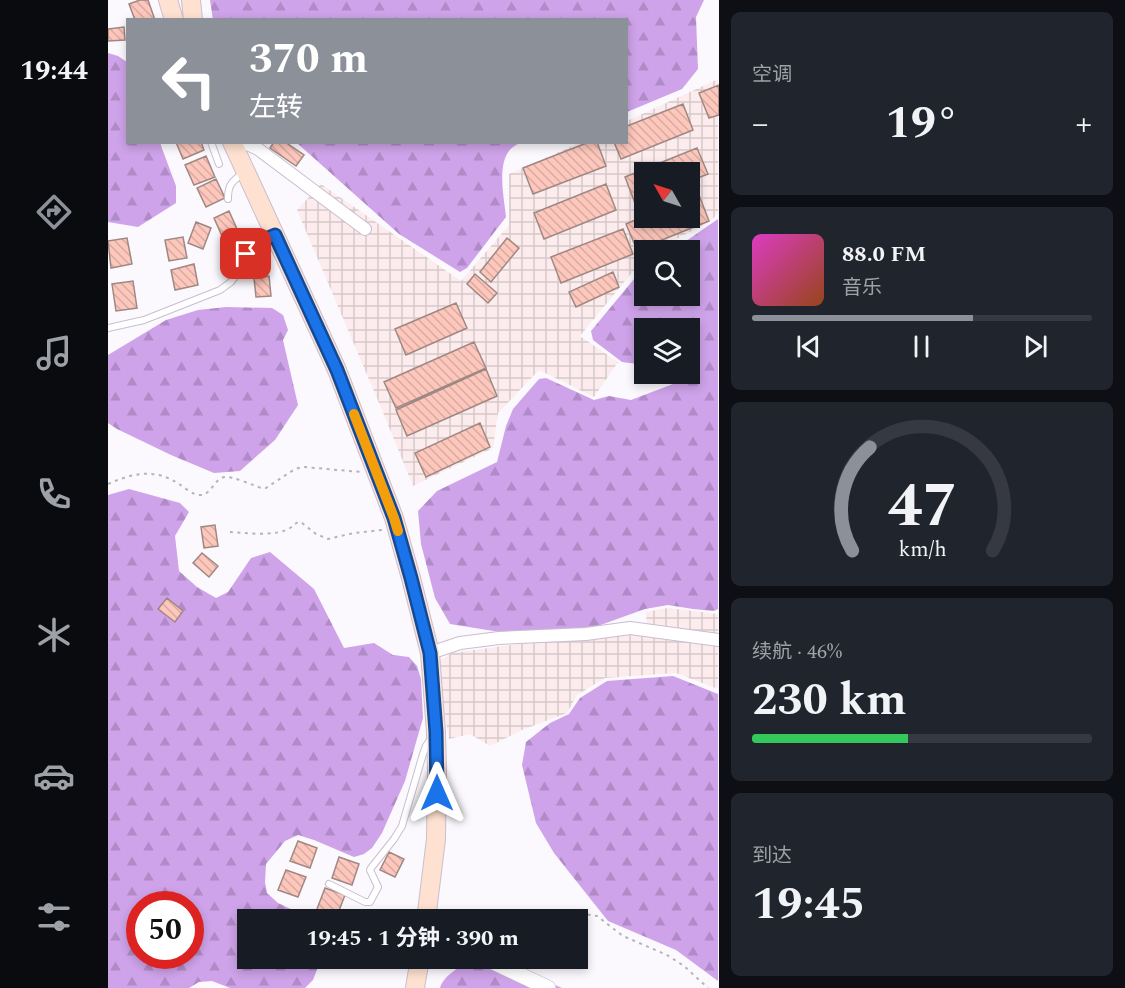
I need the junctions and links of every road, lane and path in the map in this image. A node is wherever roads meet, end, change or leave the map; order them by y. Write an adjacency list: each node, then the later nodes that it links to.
1 (168, 0): 3 (main road)
2 (191, 0): 4 (main road)
3 (173, 18)
4 (193, 18)
5 (212, 144): 8 (lane)
6 (233, 144): 9 (main road)
7 (247, 144): 11 (street)
8 (219, 164)
9 (245, 170): 10 (lane); 12 (main road)
10 (228, 199)
11 (365, 229)
12 (275, 235): 13 (lane); 14 (main road)
13 (108, 328)
14 (377, 473): 15 (path); 16 (main road)
15 (108, 484)
16 (397, 528): 17 (path); 19 (main road)
17 (230, 532)
18 (718, 640): 19 (street)
19 (430, 653): 20 (main road)
20 (436, 732): 21 (lane); 22 (main road)
21 (329, 884)
22 (427, 909)
23 (588, 914): 28 (path)
24 (418, 969): 26 (main road)
25 (508, 969): 27 (street)
26 (415, 988)
27 (548, 988)
28 (708, 988)

